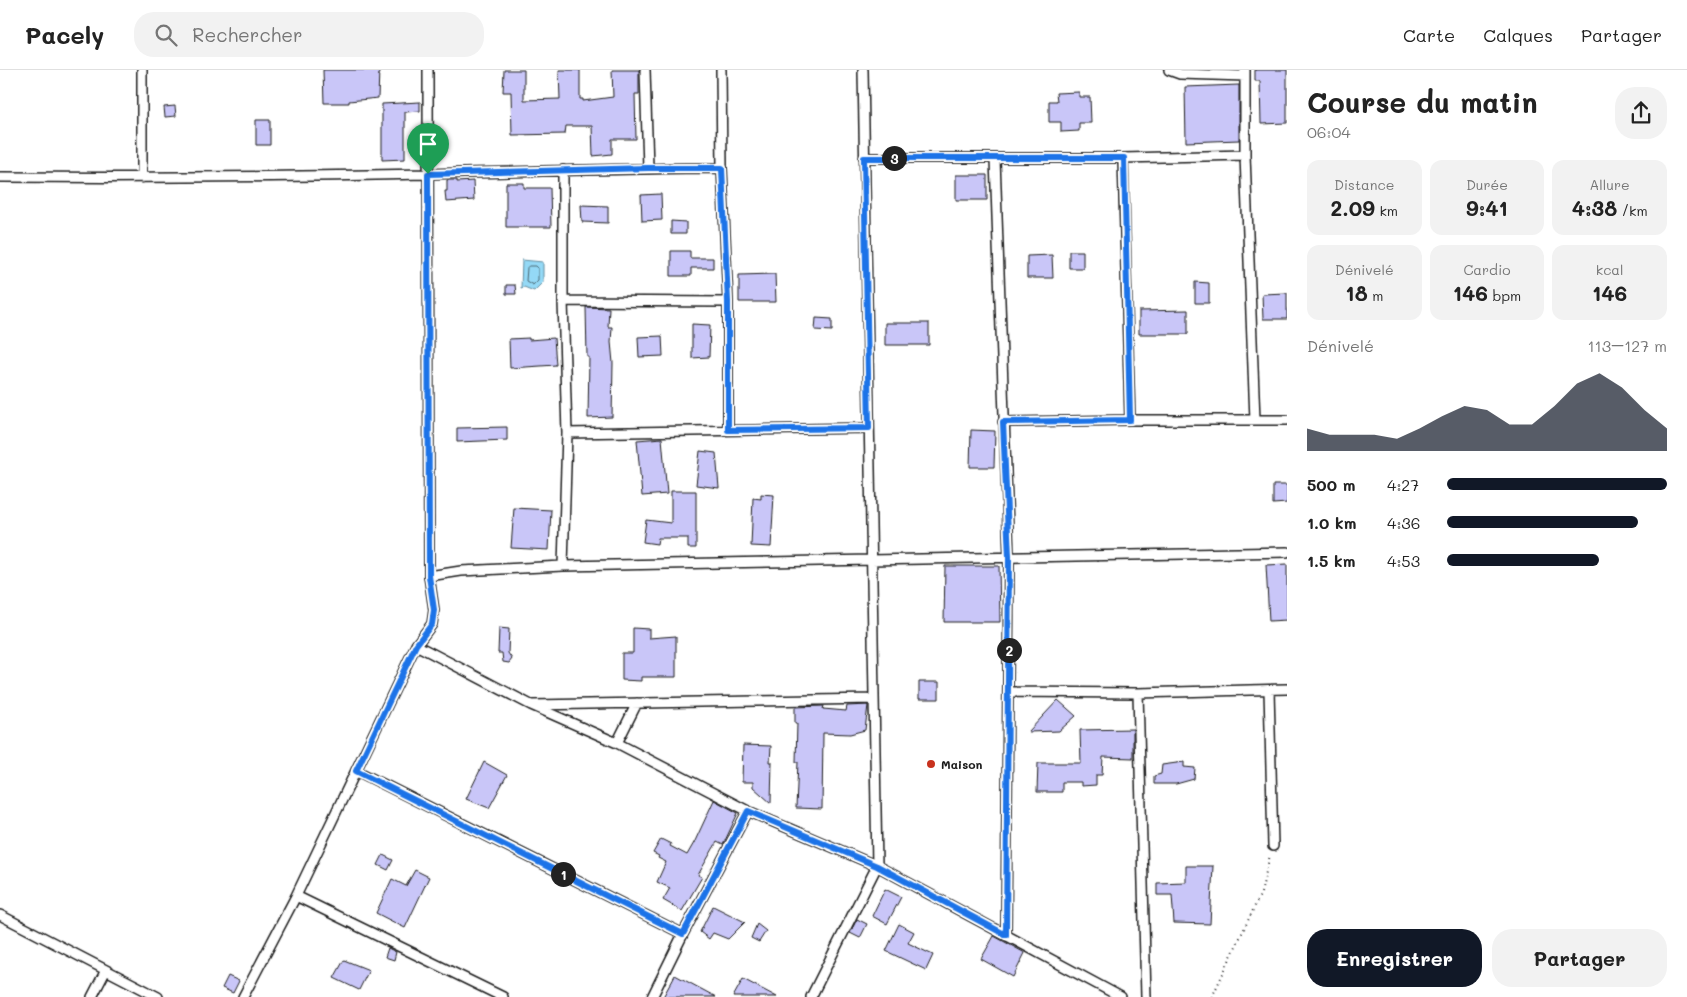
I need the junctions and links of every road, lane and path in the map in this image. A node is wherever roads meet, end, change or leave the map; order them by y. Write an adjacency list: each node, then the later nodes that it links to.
1 (142, 70): 17 (street)
2 (428, 70): 15 (street)
3 (645, 70): 12 (street)
4 (721, 70): 13 (street)
5 (863, 70): 9 (street)
6 (1169, 70): 7 (street)
7 (1245, 73): 8 (street)
8 (1245, 155): 10 (street); 21 (street)
9 (864, 158): 11 (street); 24 (street)
10 (1124, 158): 11 (street); 20 (street)
11 (995, 159): 23 (street)
12 (648, 168): 13 (street); 14 (street)
13 (722, 168): 19 (street)
14 (563, 170): 15 (street); 18 (street)
15 (428, 174): 17 (street); 31 (street)
16 (0, 177): 17 (street)
17 (142, 178)
18 (563, 301): 19 (street); 26 (street)
19 (728, 302): 25 (street)
20 (1130, 420): 21 (street); 23 (street)
21 (1255, 420): 22 (street)
22 (1287, 420)
23 (1003, 422): 28 (street)
24 (869, 428): 25 (street); 29 (street)
25 (728, 430): 26 (street)
26 (567, 433): 30 (street)
27 (1287, 552): 28 (street)
28 (1009, 557): 29 (street); 35 (street)
29 (872, 559): 30 (street); 37 (street)
30 (563, 566): 31 (street)
31 (429, 576): 32 (street)
32 (416, 645): 39 (street); 41 (street)
33 (1287, 689): 34 (street)
34 (1270, 690): 36 (street); 43 (street)
35 (1008, 692): 36 (street); 48 (street)
36 (1138, 693): 57 (street)
37 (874, 699): 38 (street); 44 (street)
38 (637, 703): 39 (street); 40 (street)
39 (531, 705): 40 (street)
40 (618, 743): 42 (street)
41 (356, 771): 45 (street); 47 (street)
42 (748, 811): 44 (street); 47 (street)
43 (1273, 846): 58 (path)
44 (877, 866): 48 (street); 55 (street)
45 (296, 896): 52 (street); 53 (street)
46 (0, 915): 49 (street)
47 (683, 934): 54 (street)
48 (1006, 935): 56 (street)
49 (106, 970): 50 (street); 51 (street)
50 (92, 997)
51 (158, 997)
52 (243, 997)
53 (503, 997)
54 (652, 997)
55 (811, 997)
56 (1121, 997)
57 (1146, 997)
58 (1212, 997)

